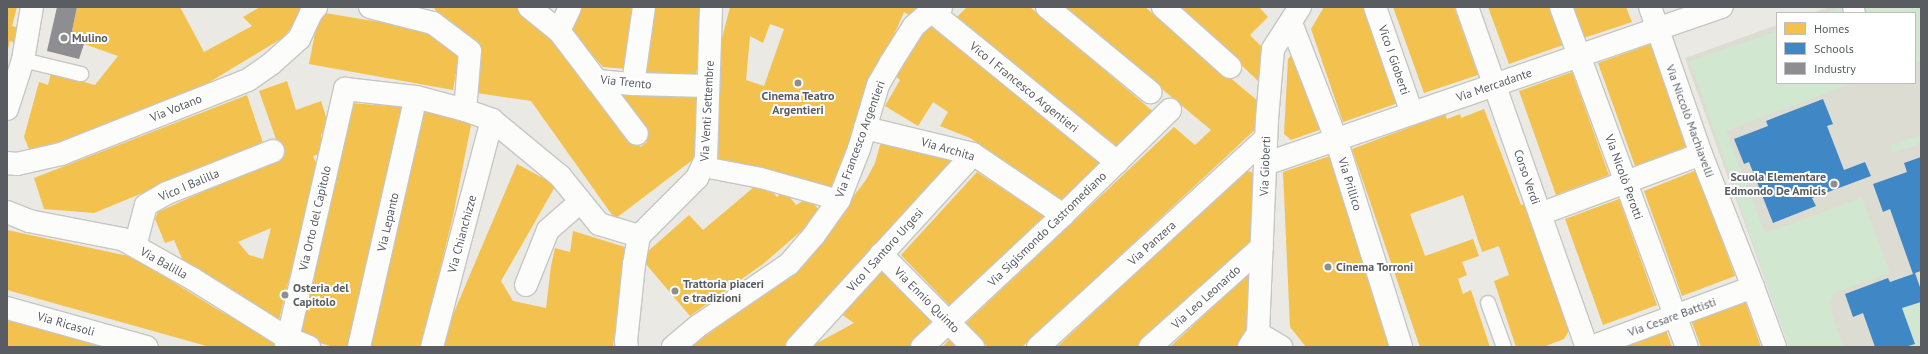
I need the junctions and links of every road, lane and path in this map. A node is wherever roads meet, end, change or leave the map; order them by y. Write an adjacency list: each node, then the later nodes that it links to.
1 (32, 7): 20 (street)
2 (316, 7): 42 (street, Via Votano)
3 (370, 7): 30 (street)
4 (528, 7): 18 (street, Via Trento)
5 (570, 7): 18 (street)
6 (644, 7): 24 (street)
7 (711, 7): 26 (street, Via Venti Settembre)
8 (1047, 7): 27 (street)
9 (1163, 7): 21 (street)
10 (1375, 7): 32 (street, Vico I Gioberti)
11 (1468, 7): 25 (street, Corso Verdi)
12 (1561, 7): 19 (street, Via Nicolò Perotti)
13 (1650, 7): 17 (street, Via Niccolò Machiavelli)
14 (1722, 7): 17 (street, Via Mercadante)
15 (936, 9): 34 (street, Via Francesco Argentieri); 41 (street, Vico I Francesco Argentieri)
16 (1296, 15): 36 (street, Via Gioberti); 37 (street, Via Prillico)
17 (1658, 30): 19 (street, Via Mercadante); 40 (street, Via Niccolò Machiavelli)
18 (560, 31): 23 (street, Via Trento)
19 (1579, 56): 25 (street, Via Mercadante); 45 (street, Via Nicolò Perotti)
20 (23, 60): 22 (lane); 29 (street)
21 (1230, 67)
22 (80, 74)
23 (597, 81): 24 (street, Via Trento); 35 (street)
24 (633, 84): 26 (street, Via Trento)
25 (1495, 85): 32 (street, Via Mercadante); 49 (street, Corso Verdi)
26 (708, 86): 44 (street, Via Venti Settembre)
27 (1150, 92)
28 (416, 97): 30 (street); 62 (street, Via Orto del Capitolo); 65 (street, Via Lepanto)
29 (7, 109)
30 (465, 110): 33 (street)
31 (1170, 110): 41 (street, Via Sigismondo Castromediano)
32 (1412, 113): 37 (street, Via Mercadante)
33 (492, 120): 47 (street); 66 (street, Via Chianchizze)
34 (865, 128): 39 (street, Via Archita); 46 (street, Via Francesco Argentieri)
35 (636, 134)
36 (1266, 138): 43 (street, Via Gioberti); 72 (street, Via Panzera)
37 (1336, 139): 43 (street, Via Mercadante); 75 (street, Via Prillico)
38 (273, 151): 52 (street, Vico I Balilla)
39 (973, 154): 50 (street, Via Archita); 54 (street, Vico I Santoro Urgesi)
40 (1701, 154): 45 (street); 56 (street, Via Niccolò Machiavelli)
41 (1117, 162): 50 (street, Via Sigismondo Castromediano)
42 (7, 163)
43 (1265, 164): 53 (street, Via Gioberti)
44 (704, 167): 46 (street); 51 (street, Via Venti Settembre)
45 (1626, 183): 49 (street); 59 (street, Via Nicolò Perotti)
46 (839, 200): 68 (street, Via Francesco Argentieri)
47 (580, 202): 51 (street); 55 (street)
48 (7, 212): 52 (street, Via Balilla)
49 (1540, 214): 77 (street, Corso Verdi)
50 (1063, 215): 60 (street, Via Sigismondo Castromediano)
51 (639, 236): 67 (street)
52 (135, 246): 62 (street, Via Balilla)
53 (1262, 247): 61 (street, Via Gioberti); 73 (street, Via Leo Leonardo)
54 (881, 254): 60 (street, Via Ennio Quinto); 69 (street, Vico I Santoro Urgesi)
55 (526, 285)
56 (1754, 287): 59 (street, Via Cesare Battisti); 80 (street, Via Niccolò Machiavelli)
57 (1488, 303): 76 (lane)
58 (7, 308): 63 (street, Via Ricasoli)
59 (1675, 315): 78 (street, Via Cesare Battisti); 79 (street, Via Nicolò Perotti)
60 (949, 323): 70 (street, Via Sigismondo Castromediano); 71 (street, Via Ennio Quinto)
61 (1254, 340): 74 (street)
62 (287, 342): 64 (street, Via Balilla)
63 (147, 347)
64 (309, 347)
65 (359, 347)
66 (432, 347)
67 (627, 347)
68 (673, 347)
69 (797, 347)
70 (922, 347)
71 (973, 347)
72 (1038, 347)
73 (1150, 347)
74 (1281, 347)
75 (1401, 347)
76 (1504, 347)
77 (1587, 347)
78 (1591, 347)
79 (1687, 347)
80 (1775, 347)

